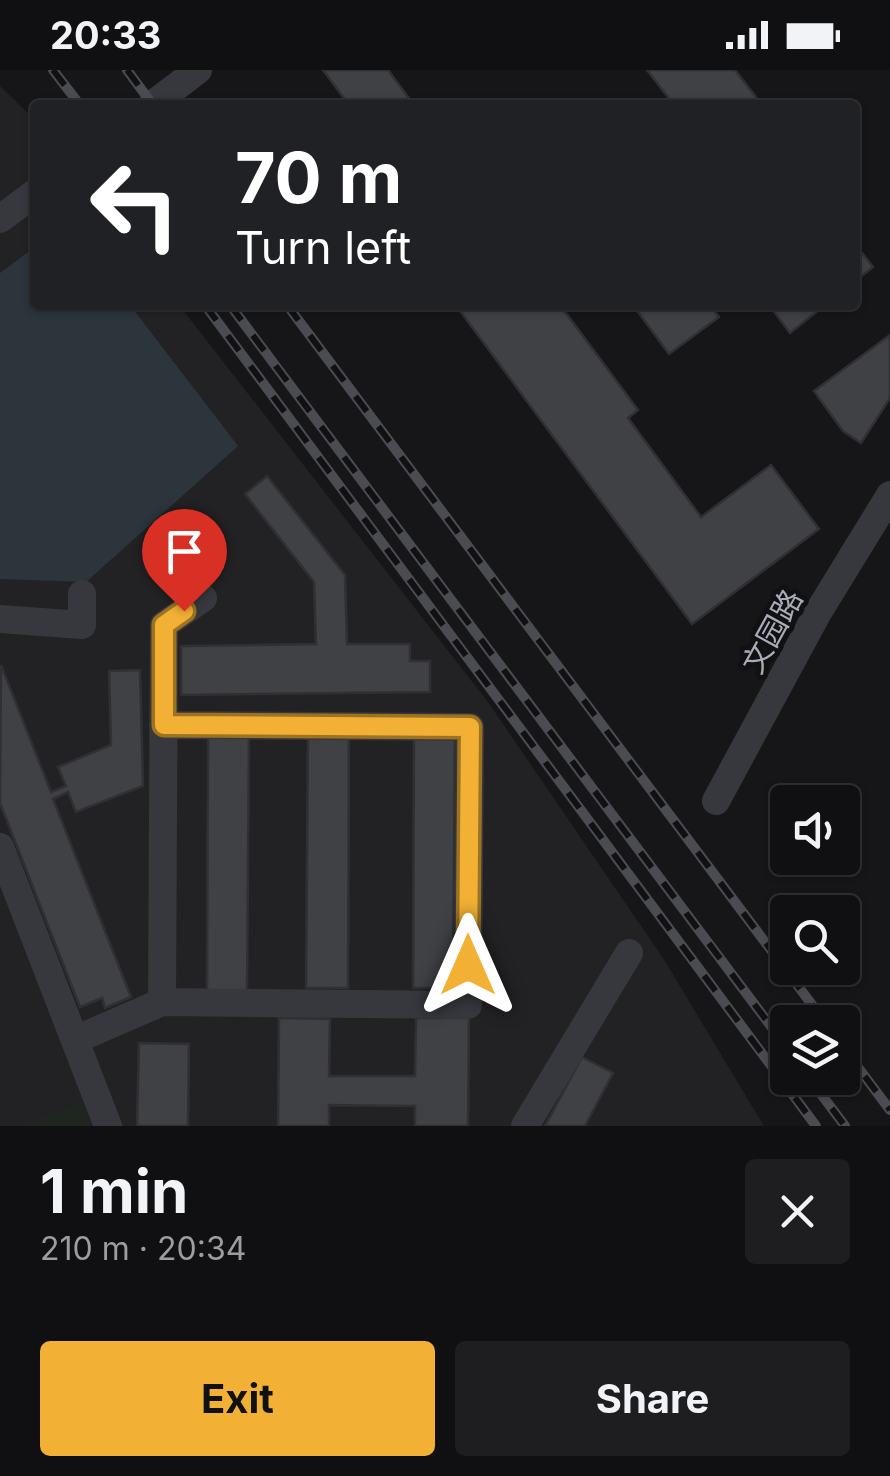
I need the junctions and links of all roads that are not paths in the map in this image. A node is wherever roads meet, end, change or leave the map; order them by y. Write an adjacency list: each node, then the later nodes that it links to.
1 (198, 70): 2 (street)
2 (159, 100)
3 (30, 196): 4 (street)
4 (0, 219)
5 (890, 496): 10 (street, 文园路)
6 (82, 594): 8 (street)
7 (203, 598): 9 (street)
8 (0, 619)
9 (164, 725): 13 (street); 13 (street)
10 (716, 802)
11 (0, 847): 14 (street)
12 (629, 953): 16 (street)
13 (162, 1002): 14 (street)
14 (75, 1040): 15 (street)
15 (108, 1126)
16 (525, 1126)

